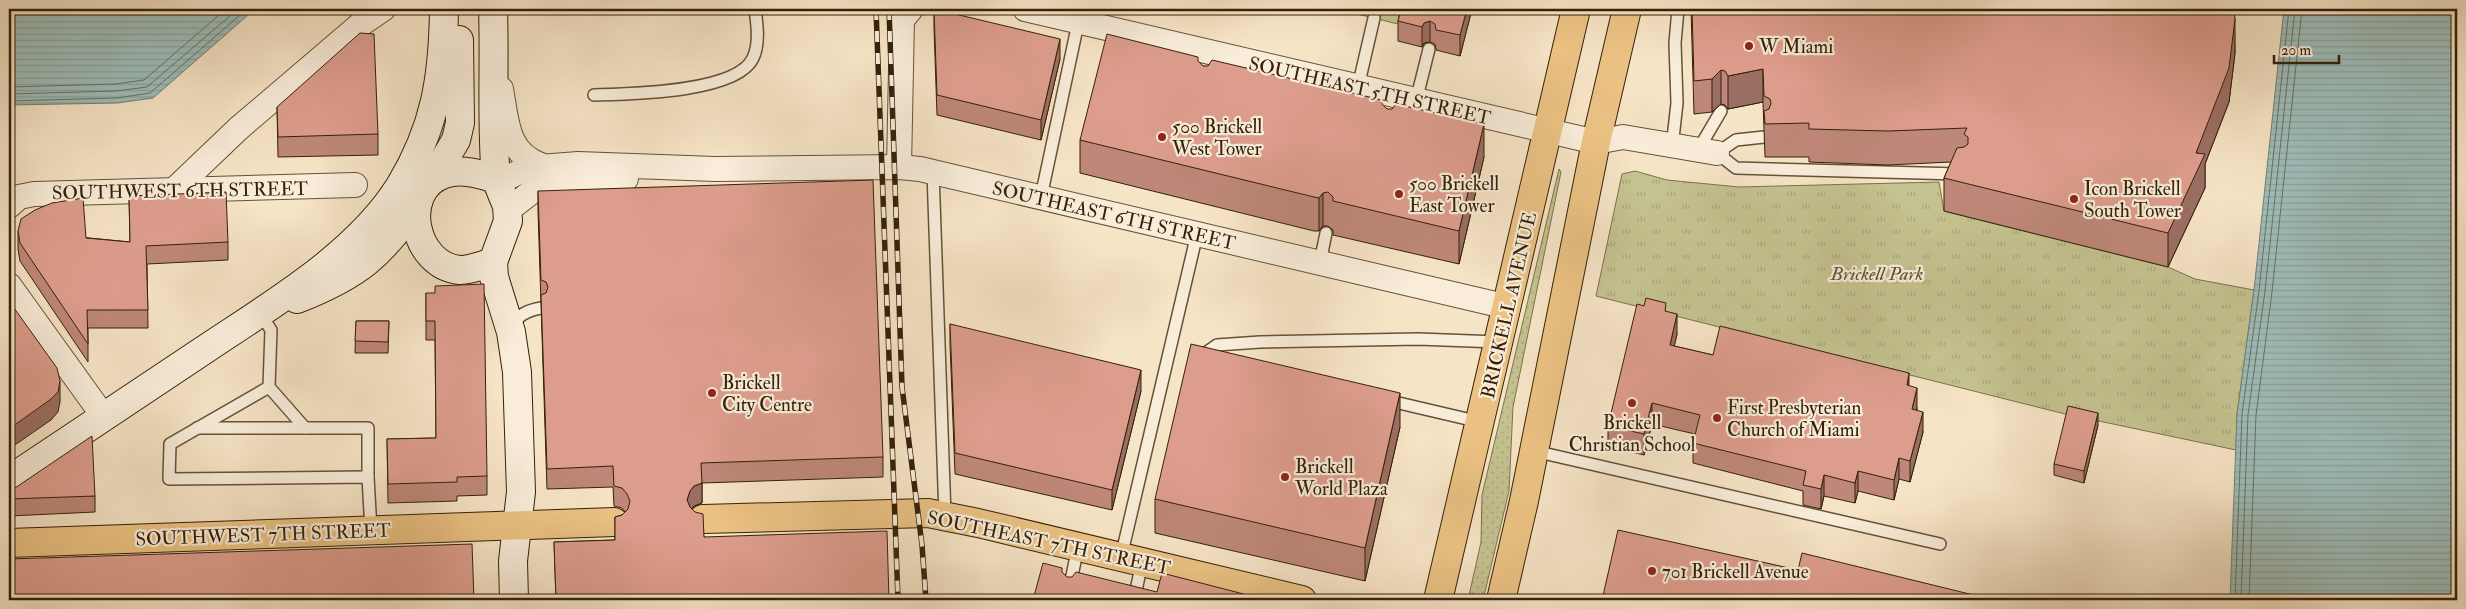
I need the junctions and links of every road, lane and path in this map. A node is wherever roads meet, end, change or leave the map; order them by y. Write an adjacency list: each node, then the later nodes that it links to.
1 (383, 9): 33 (street)
2 (444, 9): 14 (main road)
3 (454, 9): 14 (main road)
4 (493, 9): 15 (main road)
5 (755, 9): 17 (lane)
6 (911, 9): 26 (street)
7 (1025, 9): 11 (street, SOUTHEAST 5TH STREET)
8 (1576, 9): 20 (main road, BRICKELL AVENUE)
9 (1627, 9): 22 (main road)
10 (1678, 9): 23 (lane)
11 (1079, 15): 16 (street, SOUTHEAST 5TH STREET); 34 (lane)
12 (1374, 18): 16 (lane)
13 (1429, 49): 18 (lane)
14 (451, 59): 32 (main road); 44 (main road)
15 (495, 60): 25 (street); 30 (main road)
16 (1358, 87): 18 (street, SOUTHEAST 5TH STREET)
17 (594, 95)
18 (1403, 103): 20 (street, SOUTHEAST 5TH STREET)
19 (1721, 111): 24 (lane)
20 (1548, 132): 22 (street, SOUTHEAST 5TH STREET); 42 (main road, BRICKELL AVENUE)
21 (1764, 137): 24 (lane)
22 (1596, 142): 23 (street, SOUTHEAST 5TH STREET); 54 (main road)
23 (1672, 147): 24 (street, SOUTHEAST 5TH STREET)
24 (1708, 152): 29 (lane)
25 (542, 166): 27 (street, SOUTHEAST 6TH STREET); 30 (street, SOUTHEAST 6TH STREET)
26 (899, 167): 27 (street, SOUTHEAST 6TH STREET); 28 (street, SOUTHEAST 6TH STREET)
27 (715, 170): 36 (street, SOUTHEAST 6TH STREET)
28 (933, 172): 34 (street, SOUTHEAST 6TH STREET); 57 (lane)
29 (1961, 174)
30 (498, 180): 32 (main road); 36 (main road)
31 (355, 185): 33 (street, SOUTHWEST 6TH STREET)
32 (426, 189): 39 (main road); 44 (main road)
33 (174, 190): 35 (street, SOUTHWEST 6TH STREET)
34 (1041, 197): 38 (street, SOUTHEAST 6TH STREET)
35 (12, 200)
36 (507, 211): 39 (main road)
37 (1326, 233): 40 (lane)
38 (1197, 234): 40 (street, SOUTHEAST 6TH STREET); 65 (lane)
39 (493, 262): 45 (main road)
40 (1320, 263): 42 (street, SOUTHEAST 6TH STREET)
41 (9, 285): 50 (street)
42 (1508, 307): 46 (main road, BRICKELL AVENUE)
43 (541, 308): 45 (lane)
44 (260, 313): 48 (lane); 50 (main road)
45 (511, 332): 60 (main road)
46 (1500, 343): 47 (lane); 51 (main road, BRICKELL AVENUE)
47 (1227, 363)
48 (269, 386): 52 (lane); 53 (lane)
49 (1371, 396): 51 (lane)
50 (104, 417): 56 (main road)
51 (1481, 422): 71 (main road, BRICKELL AVENUE)
52 (196, 428): 53 (lane); 55 (lane)
53 (305, 428): 55 (lane)
54 (1534, 451): 63 (lane); 72 (main road)
55 (368, 476): 61 (lane)
56 (9, 480)
57 (945, 516): 58 (main road, SOUTHEAST 7TH STREET); 64 (main road, SOUTHEAST 7TH STREET)
58 (702, 519)
59 (614, 522): 60 (main road)
60 (518, 526): 61 (main road, SOUTHWEST 7TH STREET); 68 (main road)
61 (370, 530): 62 (main road, SOUTHWEST 7TH STREET)
62 (9, 543)
63 (1940, 544)
64 (1078, 547): 65 (main road, SOUTHEAST 7TH STREET); 66 (lane)
65 (1131, 560): 67 (main road, SOUTHEAST 7TH STREET); 69 (lane)
66 (1069, 590)
67 (1248, 594): 70 (main road, SOUTHEAST 7TH STREET)
68 (514, 600)
69 (1134, 600)
70 (1302, 600)
71 (1438, 600)
72 (1501, 600)

